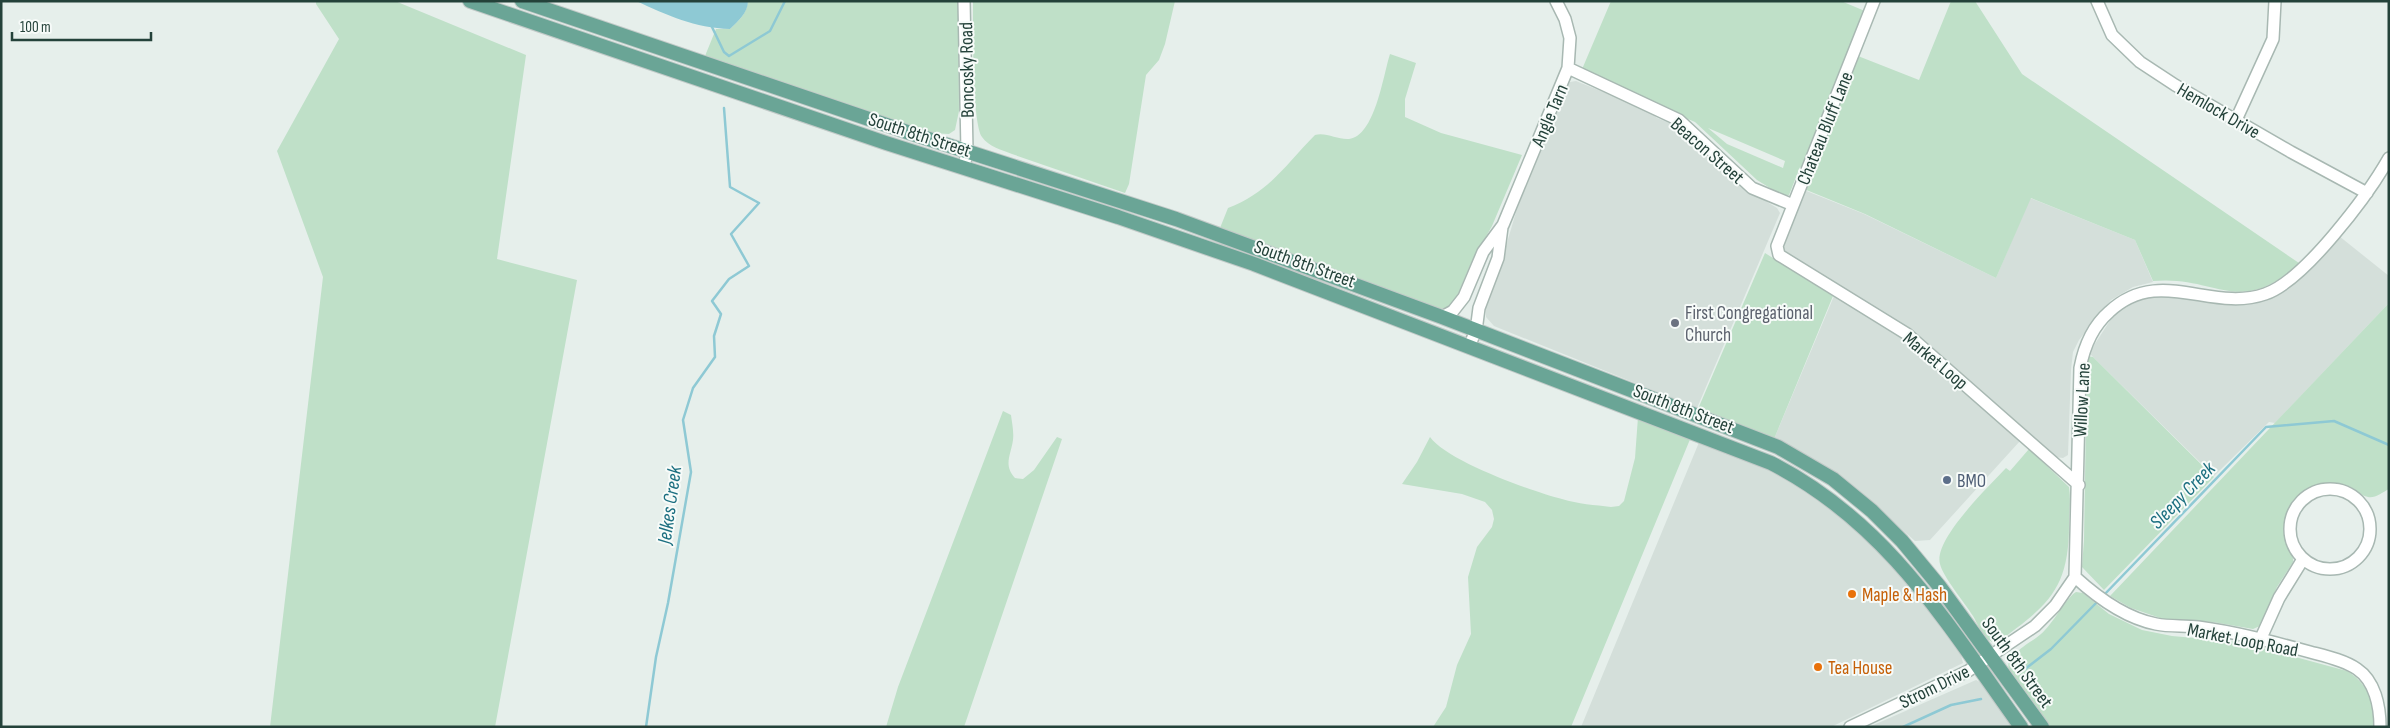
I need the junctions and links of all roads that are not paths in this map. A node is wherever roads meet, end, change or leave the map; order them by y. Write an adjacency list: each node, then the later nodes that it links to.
1 (470, 1): 12 (main road, South 8th Street)
2 (522, 1): 10 (main road, South 8th Street)
3 (964, 1): 10 (street, Boncosky Road)
4 (1556, 1): 8 (street, Angle Tarn)
5 (1874, 1): 14 (street, Chateau Bluff Lane)
6 (2097, 1): 9 (street, Hemlock Drive)
7 (2275, 1): 9 (street)
8 (1568, 68): 14 (street, Beacon Street); 15 (street, Angle Tarn)
9 (2236, 120): 13 (street, Hemlock Drive)
10 (967, 152): 12 (street, Boncosky Road); 17 (main road, South 8th Street)
11 (2389, 158): 13 (street, Willow Lane)
12 (964, 168): 19 (main road, South 8th Street)
13 (2367, 192): 20 (street, Willow Lane)
14 (1793, 205): 16 (street, Chateau Bluff Lane)
15 (1502, 225): 17 (street, Angle Tarn); 18 (street, Angle Tarn)
16 (1779, 255): 20 (street, Market Loop)
17 (1442, 317): 18 (main road, South 8th Street)
18 (1476, 330): 19 (street, Angle Tarn); 24 (main road, South 8th Street)
19 (1469, 346): 25 (main road, South 8th Street)
20 (2079, 485): 22 (street, Willow Lane)
21 (2303, 559): 21 (street); 23 (street)
22 (2075, 577): 23 (street, Market Loop Road); 24 (street)
23 (2261, 638): 29 (street, Market Loop Road)
24 (1990, 656): 25 (street, Strom Drive); 28 (main road, South 8th Street)
25 (1977, 665): 26 (street, Strom Drive); 27 (main road, South 8th Street)
26 (1850, 727)
27 (2021, 727)
28 (2042, 727)
29 (2380, 727)

